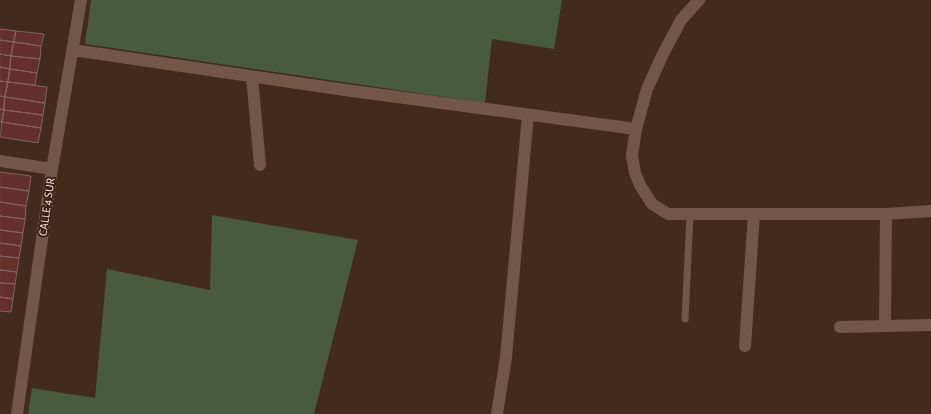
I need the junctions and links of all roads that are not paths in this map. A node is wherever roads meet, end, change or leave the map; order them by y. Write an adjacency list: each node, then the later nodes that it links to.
1 (81, 0): 3 (street, CALLE 4 SUR)
2 (698, 0): 6 (street)
3 (73, 50): 4 (street); 9 (street, CALLE 4 SUR)
4 (252, 77): 5 (street); 8 (street)
5 (528, 116): 6 (street); 20 (street)
6 (636, 129): 13 (street)
7 (0, 161): 9 (street)
8 (260, 165)
9 (52, 169): 19 (street, CALLE 4 SUR)
10 (931, 211): 12 (street)
11 (754, 214): 12 (street); 13 (street); 18 (street)
12 (886, 214): 16 (street)
13 (690, 215): 14 (lane)
14 (685, 319)
15 (931, 325): 16 (street)
16 (885, 326): 17 (street)
17 (840, 327)
18 (745, 346)
19 (17, 414)
20 (497, 414)

